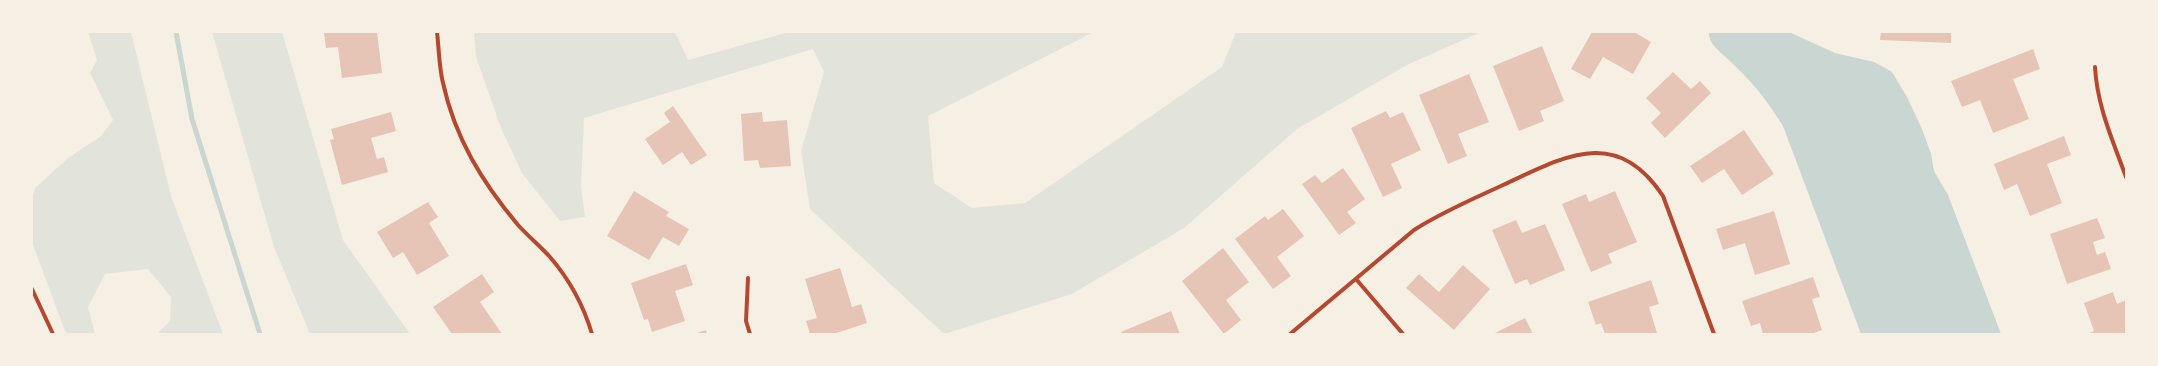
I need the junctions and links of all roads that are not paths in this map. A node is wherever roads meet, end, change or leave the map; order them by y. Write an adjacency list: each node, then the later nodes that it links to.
1 (437, 32): 8 (street)
2 (2095, 67): 3 (street)
3 (2126, 177)
4 (748, 278): 9 (street)
5 (1356, 278): 10 (street); 11 (street); 12 (street)
6 (32, 289): 7 (street)
7 (53, 334)
8 (592, 334)
9 (750, 334)
10 (1290, 334)
11 (1403, 334)
12 (1714, 334)

